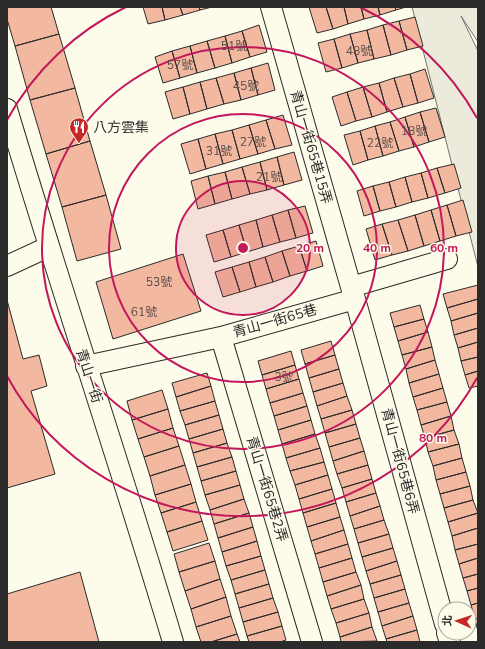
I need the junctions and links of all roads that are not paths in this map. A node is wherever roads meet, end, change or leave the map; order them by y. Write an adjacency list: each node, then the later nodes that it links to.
1 (271, 7): 6 (street, 青山一街65巷15弄)
2 (7, 109): 3 (street, 青山一街)
3 (48, 247): 5 (street); 8 (street, 青山一街)
4 (447, 259): 6 (street, 青山一街65巷)
5 (7, 266)
6 (353, 293): 7 (street, 青山一街65巷); 9 (street, 青山一街65巷6弄)
7 (221, 336): 8 (street, 青山一街65巷); 11 (street, 青山一街65巷2弄)
8 (86, 366): 10 (street, 青山一街)
9 (439, 601)
10 (173, 642)
11 (312, 642)

